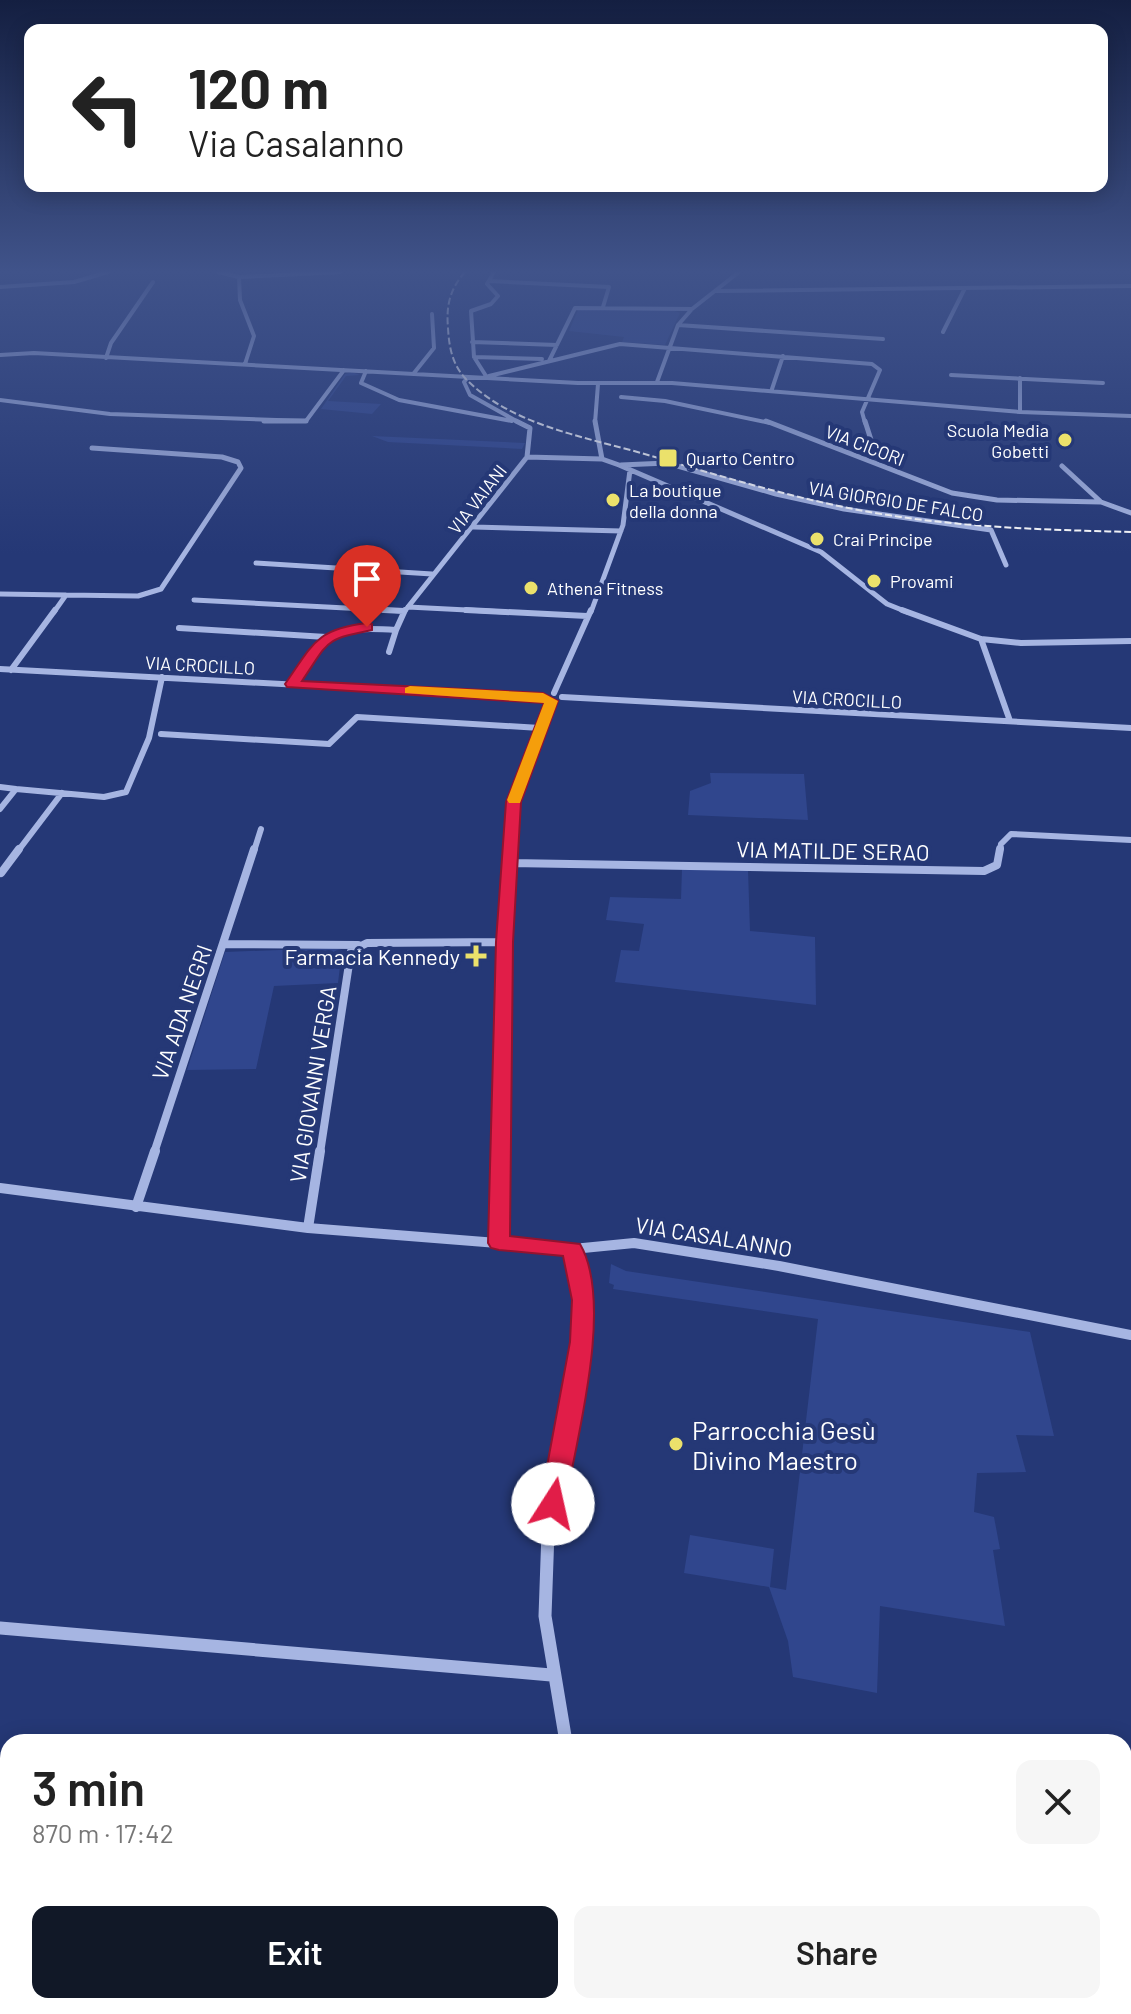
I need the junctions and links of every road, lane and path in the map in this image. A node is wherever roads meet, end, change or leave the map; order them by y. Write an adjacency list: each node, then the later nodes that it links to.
1 (278, 366): 8 (street)
2 (420, 366): 10 (street)
3 (479, 366): 13 (street)
4 (527, 366): 13 (street)
5 (663, 366): 15 (street)
6 (780, 366): 19 (street)
7 (878, 366): 21 (street)
8 (344, 370): 9 (street); 22 (street)
9 (366, 371): 10 (street); 26 (street)
10 (414, 373): 12 (street)
11 (951, 375): 14 (street)
12 (468, 377): 13 (street); 26 (street)
13 (485, 377): 17 (street)
14 (1020, 378): 16 (street); 24 (street)
15 (657, 382): 17 (street); 19 (street)
16 (1103, 383)
17 (598, 384): 30 (street)
18 (670, 386): 23 (street)
19 (772, 389): 21 (street)
20 (621, 397): 23 (street, VIA CICORI)
21 (870, 399): 24 (street); 27 (street)
22 (0, 400)
23 (665, 401): 34 (street, VIA CICORI)
24 (1020, 412): 25 (street)
25 (1131, 416)
26 (521, 422): 29 (street, VIA VAIANI)
27 (872, 443)
28 (92, 448): 42 (street)
29 (527, 457): 30 (street, VIA GIORGIO DE FALCO); 36 (street, VIA VAIANI)
30 (602, 459): 31 (street, VIA GIORGIO DE FALCO)
31 (619, 465): 33 (street, VIA GIORGIO DE FALCO); 39 (street, VIA GIORGIO DE FALCO)
32 (1062, 466): 34 (street)
33 (630, 470): 37 (street); 49 (street, VIA GIORGIO DE FALCO)
34 (1101, 502): 35 (street)
35 (1131, 513)
36 (474, 527): 37 (street); 40 (street, VIA VAIANI)
37 (621, 531): 45 (street)
38 (256, 563): 40 (street)
39 (1006, 565)
40 (432, 574): 44 (street, VIA VAIANI)
41 (0, 594): 42 (street)
42 (66, 595): 52 (street)
43 (194, 600): 44 (street)
44 (406, 609): 45 (street); 47 (street, VIA VAIANI)
45 (587, 616): 55 (street)
46 (179, 628): 48 (street)
47 (396, 630): 48 (street); 51 (street, VIA VAIANI)
48 (326, 637): 54 (street)
49 (981, 639): 50 (street, VIA GIORGIO DE FALCO); 56 (street)
50 (1131, 641)
51 (389, 652)
52 (3, 670): 53 (street, VIA CROCILLO)
53 (162, 677): 54 (street, VIA CROCILLO); 62 (street)
54 (292, 684): 55 (street, VIA CROCILLO)
55 (549, 697): 56 (street, VIA CROCILLO); 57 (street)
56 (1010, 721): 58 (street, VIA CROCILLO)
57 (540, 728): 59 (street); 66 (street)
58 (1131, 728)
59 (161, 734)
60 (0, 787): 61 (street)
61 (16, 789): 62 (street); 63 (street)
62 (62, 793): 67 (street)
63 (0, 809)
64 (261, 829): 69 (street, VIA ADA NEGRI)
65 (1131, 840): 66 (street, VIA MATILDE SERAO)
66 (511, 863): 68 (street)
67 (1, 873)
68 (505, 942): 70 (street); 74 (street)
69 (223, 944): 70 (street); 72 (street, VIA ADA NEGRI)
70 (357, 946): 73 (street, VIA GIOVANNI VERGA)
71 (0, 1188): 72 (street, VIA CASALANNO)
72 (136, 1207): 73 (street, VIA CASALANNO)
73 (308, 1228): 74 (street, VIA CASALANNO)
74 (499, 1243): 75 (street, VIA CASALANNO)
75 (573, 1249): 76 (street, VIA CASALANNO); 78 (street)
76 (1131, 1335)
77 (0, 1628): 78 (street)
78 (551, 1675): 79 (street)
79 (564, 1734)

